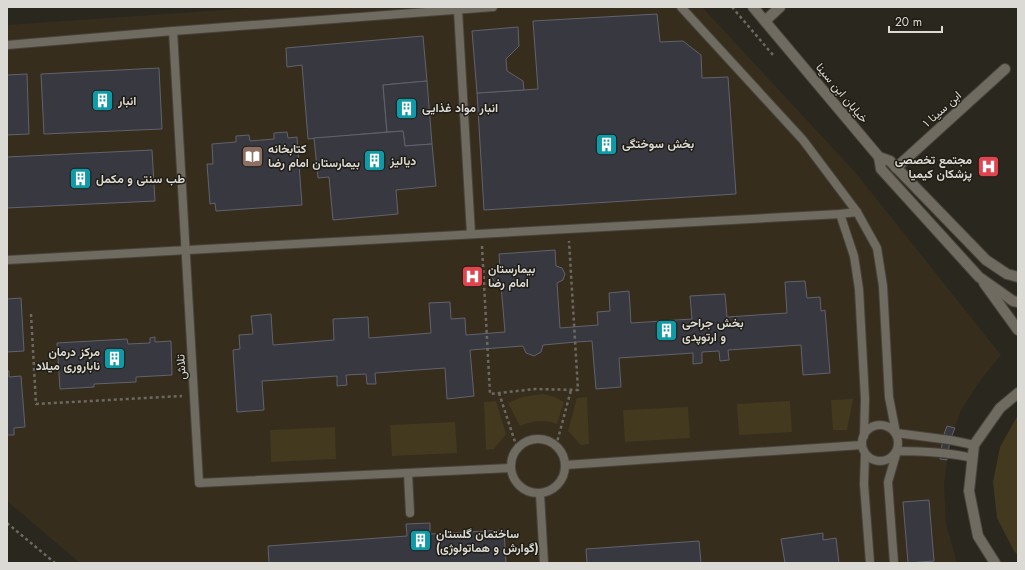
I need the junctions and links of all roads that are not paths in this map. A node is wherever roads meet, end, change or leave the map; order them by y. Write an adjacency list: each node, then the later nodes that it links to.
1 (493, 7): 5 (lane)
2 (681, 7): 12 (lane)
3 (753, 7): 6 (main road, خیابان ابن سینا)
4 (780, 7): 6 (main road)
5 (458, 10): 7 (lane); 14 (lane)
6 (764, 21): 10 (main road, خیابان ابن سینا)
7 (173, 31): 8 (lane); 15 (lane, تلاش)
8 (7, 45)
9 (1005, 69): 11 (main road, ابن سینا ۱)
10 (879, 157): 11 (main road, خیابان ابن سینا); 17 (main road)
11 (896, 168): 18 (main road, خیابان ابن سینا)
12 (858, 212): 13 (lane); 22 (lane)
13 (840, 214): 14 (lane); 23 (lane)
14 (471, 234): 15 (lane)
15 (186, 250): 16 (lane); 31 (lane, تلاش)
16 (7, 260)
17 (979, 277): 19 (main road); 20 (main road)
18 (1018, 277)
19 (1018, 302)
20 (1018, 330)
21 (1018, 392): 25 (main road)
22 (896, 433): 23 (lane); 25 (lane); 26 (lane)
23 (864, 436): 24 (lane)
24 (862, 445): 27 (lane); 29 (lane)
25 (974, 445): 28 (main road)
26 (897, 451): 27 (lane); 28 (lane); 36 (lane)
27 (866, 454): 35 (lane)
28 (973, 458): 37 (main road)
29 (566, 465): 30 (lane); 32 (lane)
30 (510, 468): 31 (lane); 32 (lane)
31 (408, 473): 33 (lane)
32 (540, 494): 34 (lane)
33 (410, 513)
34 (544, 563)
35 (870, 563)
36 (894, 563)
37 (995, 563)

